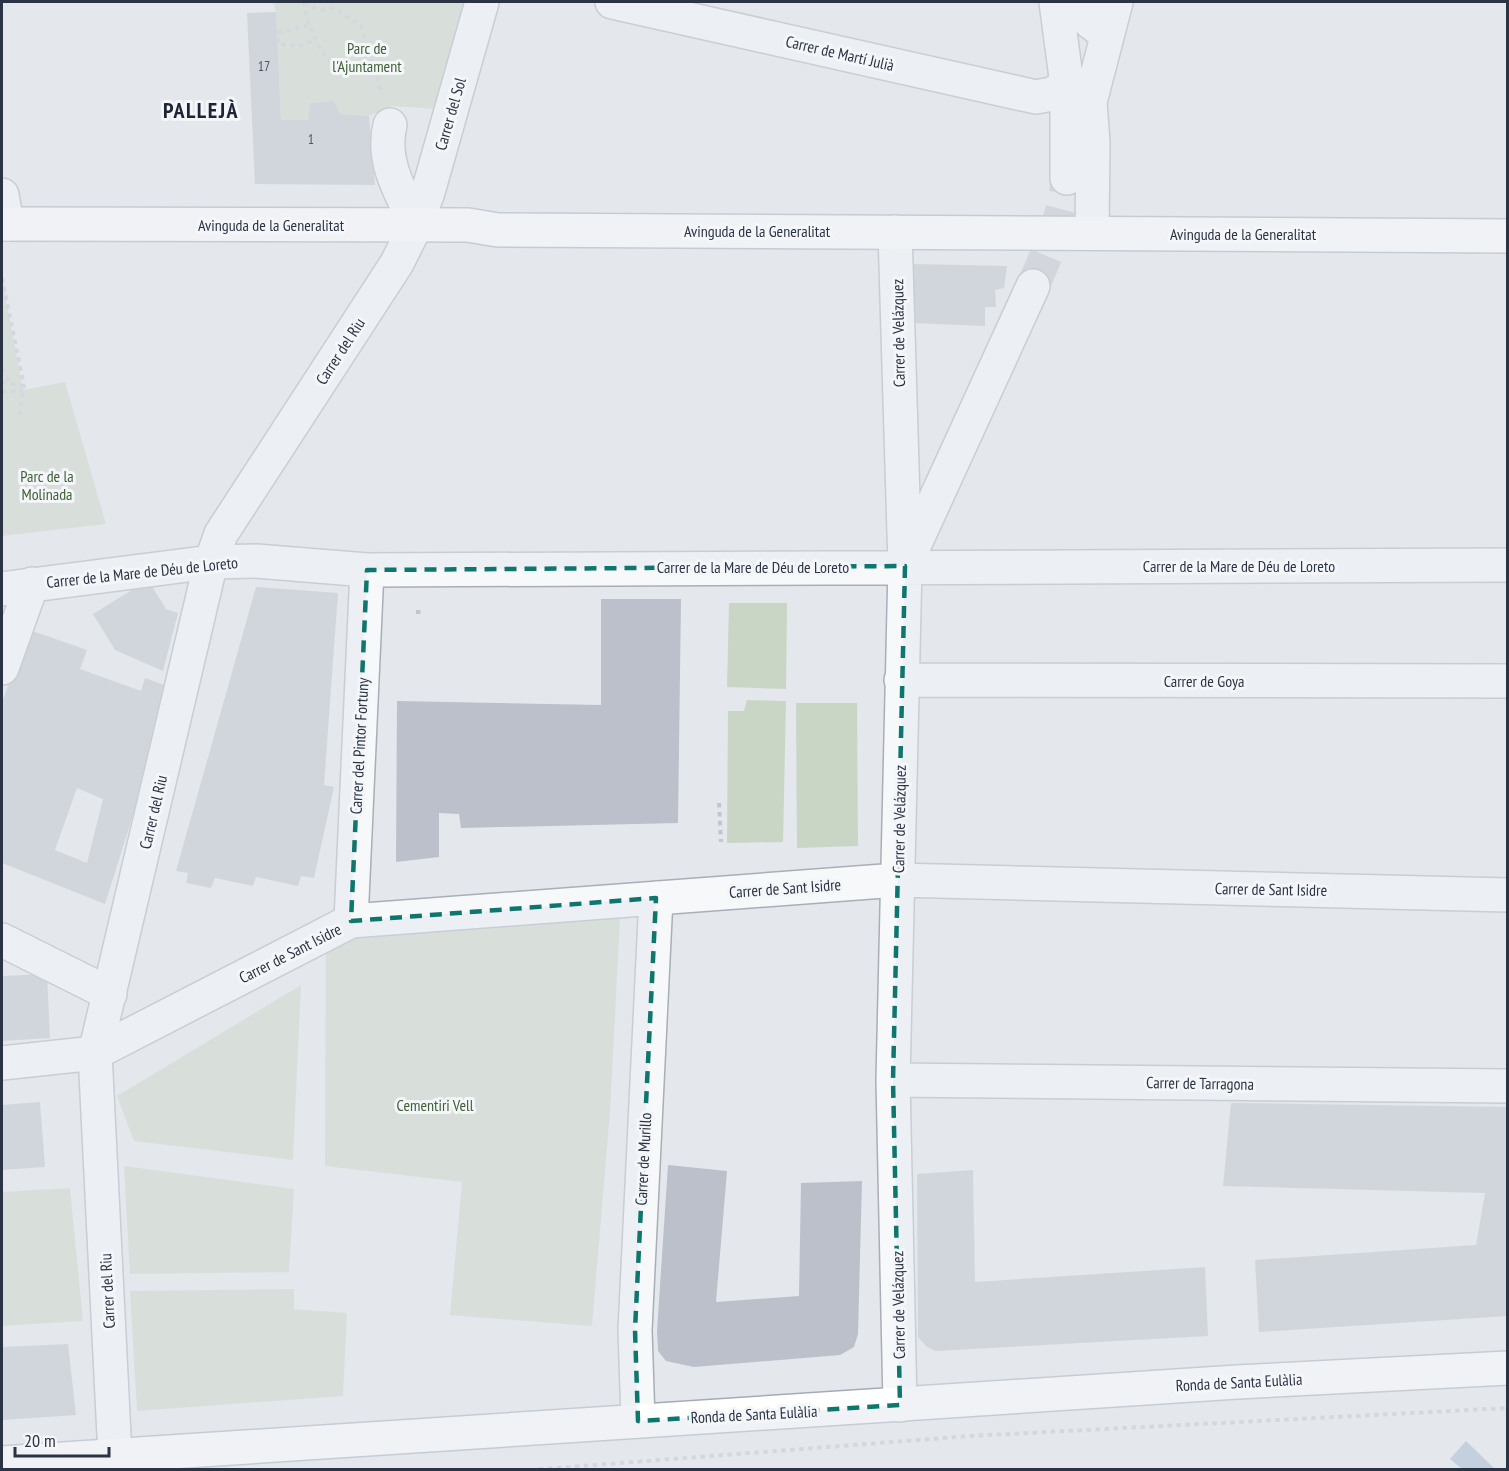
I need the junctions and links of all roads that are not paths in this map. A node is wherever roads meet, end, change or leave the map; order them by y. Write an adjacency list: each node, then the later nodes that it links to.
1 (482, 2): 11 (street, Carrer del Sol)
2 (612, 2): 7 (street, Carrer de Martí Julià)
3 (1056, 2): 7 (street)
4 (1088, 2): 6 (street)
5 (1116, 2): 6 (street)
6 (1107, 35): 13 (street)
7 (1066, 85): 9 (street)
8 (383, 135): 11 (street)
9 (1067, 177)
10 (3, 214): 11 (main road, Avinguda de la Generalitat)
11 (416, 225): 12 (main road, Avinguda de la Generalitat); 18 (street, Carrer del Riu)
12 (895, 232): 13 (main road, Avinguda de la Generalitat); 16 (street, Carrer de Velázquez)
13 (1092, 233): 14 (main road, Avinguda de la Generalitat)
14 (1508, 236)
15 (1033, 286): 17 (street)
16 (901, 448): 17 (street); 20 (street, Carrer de Velázquez)
17 (953, 462): 20 (street)
18 (212, 562): 21 (street, Carrer de la Mare de Déu de Loreto); 22 (street, Carrer de la Mare de Déu de Loreto); 31 (street, Carrer del Riu)
19 (1508, 565): 20 (street, Carrer de la Mare de Déu de Loreto)
20 (905, 566): 21 (street, Carrer de la Mare de Déu de Loreto); 24 (street, Carrer de Velázquez)
21 (367, 570): 29 (street, Carrer del Pintor Fortuny)
22 (17, 587): 23 (street)
23 (2, 668)
24 (901, 680): 25 (street, Carrer de Goya); 26 (street, Carrer de Velázquez)
25 (1508, 681)
26 (897, 880): 27 (street, Carrer de Sant Isidre); 28 (street, Carrer de Sant Isidre); 34 (street, Carrer de Velázquez)
27 (1508, 895)
28 (656, 898): 29 (street, Carrer de Sant Isidre); 38 (street, Carrer de Murillo)
29 (351, 921): 32 (street, Carrer de Sant Isidre)
30 (2, 940): 31 (street)
31 (110, 994): 32 (street, Carrer del Riu)
32 (95, 1053): 33 (street); 39 (street, Carrer del Riu)
33 (2, 1063)
34 (893, 1080): 35 (street, Carrer de Tarragona); 37 (street, Carrer de Velázquez)
35 (1508, 1086)
36 (1508, 1368): 37 (main road, Ronda de Santa Eulàlia)
37 (900, 1406): 38 (main road, Ronda de Santa Eulàlia)
38 (638, 1421): 39 (main road, Ronda de Santa Eulàlia)
39 (115, 1456): 40 (main road, Ronda de Santa Eulàlia)
40 (2, 1463)

